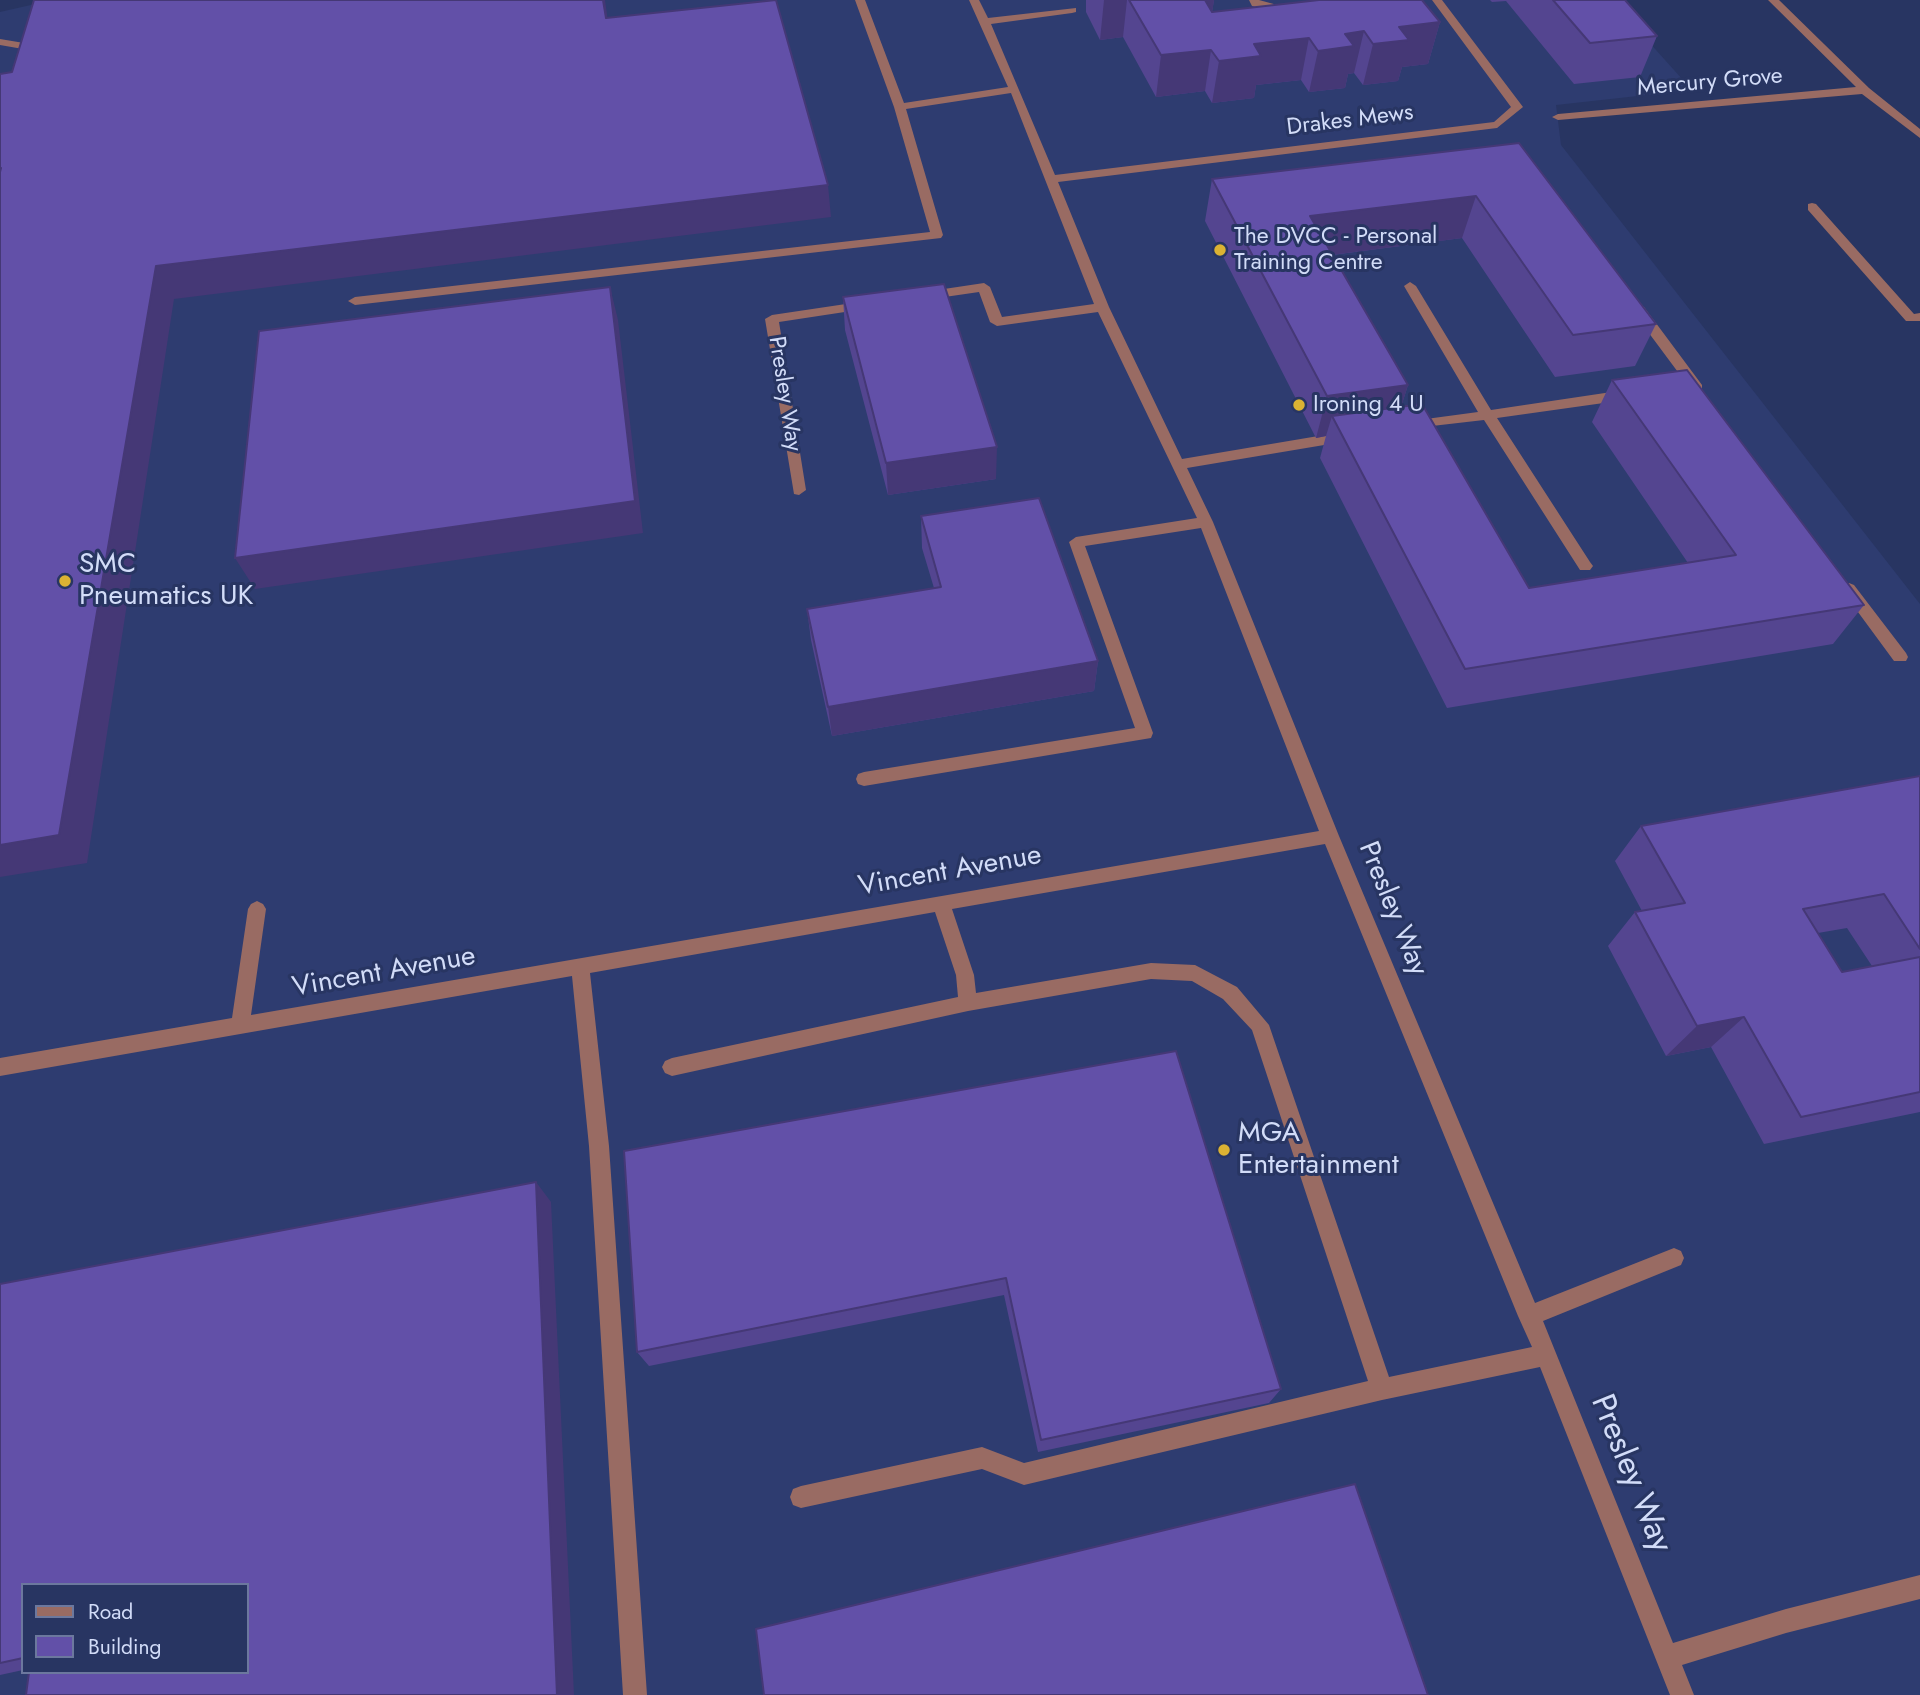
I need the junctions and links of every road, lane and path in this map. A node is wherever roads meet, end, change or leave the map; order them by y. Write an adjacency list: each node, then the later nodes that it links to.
1 (860, 0): 13 (street)
2 (974, 0): 8 (street, Presley Way)
3 (1254, 0): 6 (street)
4 (1437, 0): 16 (street, Drakes Mews)
5 (1773, 0): 12 (street, Mercury Grove)
6 (1302, 8)
7 (1072, 10): 8 (street)
8 (984, 22): 11 (street, Presley Way)
9 (0, 42): 10 (street)
10 (0, 83)
11 (1015, 89): 13 (street); 16 (street, Presley Way)
12 (1865, 90): 14 (street, Mercury Grove); 15 (street, Mercury Grove)
13 (900, 107): 21 (street)
14 (1558, 117)
15 (1920, 135)
16 (1050, 179): 23 (street, Presley Way)
17 (1812, 207): 24 (street)
18 (1410, 286): 27 (street)
19 (905, 299): 23 (street)
20 (1632, 300): 25 (street)
21 (355, 301)
22 (878, 303): 31 (street, Presley Way)
23 (1102, 307): 30 (street, Presley Way)
24 (1917, 321)
25 (1695, 391)
26 (1644, 393): 27 (street)
27 (1486, 413): 28 (street); 33 (street)
28 (1394, 428)
29 (1368, 433): 30 (street)
30 (1179, 464): 32 (street, Presley Way)
31 (799, 490)
32 (1206, 522): 36 (street); 37 (street, Presley Way)
33 (1585, 566)
34 (1843, 581): 35 (street)
35 (1899, 657)
36 (864, 779)
37 (1330, 836): 38 (street, Vincent Avenue); 46 (street, Presley Way)
38 (940, 902): 40 (street, Vincent Avenue); 41 (street)
39 (257, 909): 42 (street, Vincent Avenue)
40 (580, 966): 42 (street, Vincent Avenue); 52 (street)
41 (968, 1003): 44 (street); 48 (street)
42 (240, 1027): 43 (street, Vincent Avenue)
43 (0, 1067)
44 (672, 1067)
45 (1674, 1258): 46 (street)
46 (1529, 1316): 47 (street, Presley Way)
47 (1546, 1355): 48 (street); 51 (street, Presley Way)
48 (1382, 1389): 49 (street)
49 (801, 1497)
50 (1920, 1587): 51 (street)
51 (1668, 1657): 53 (street, Presley Way)
52 (635, 1695)
53 (1682, 1695)

